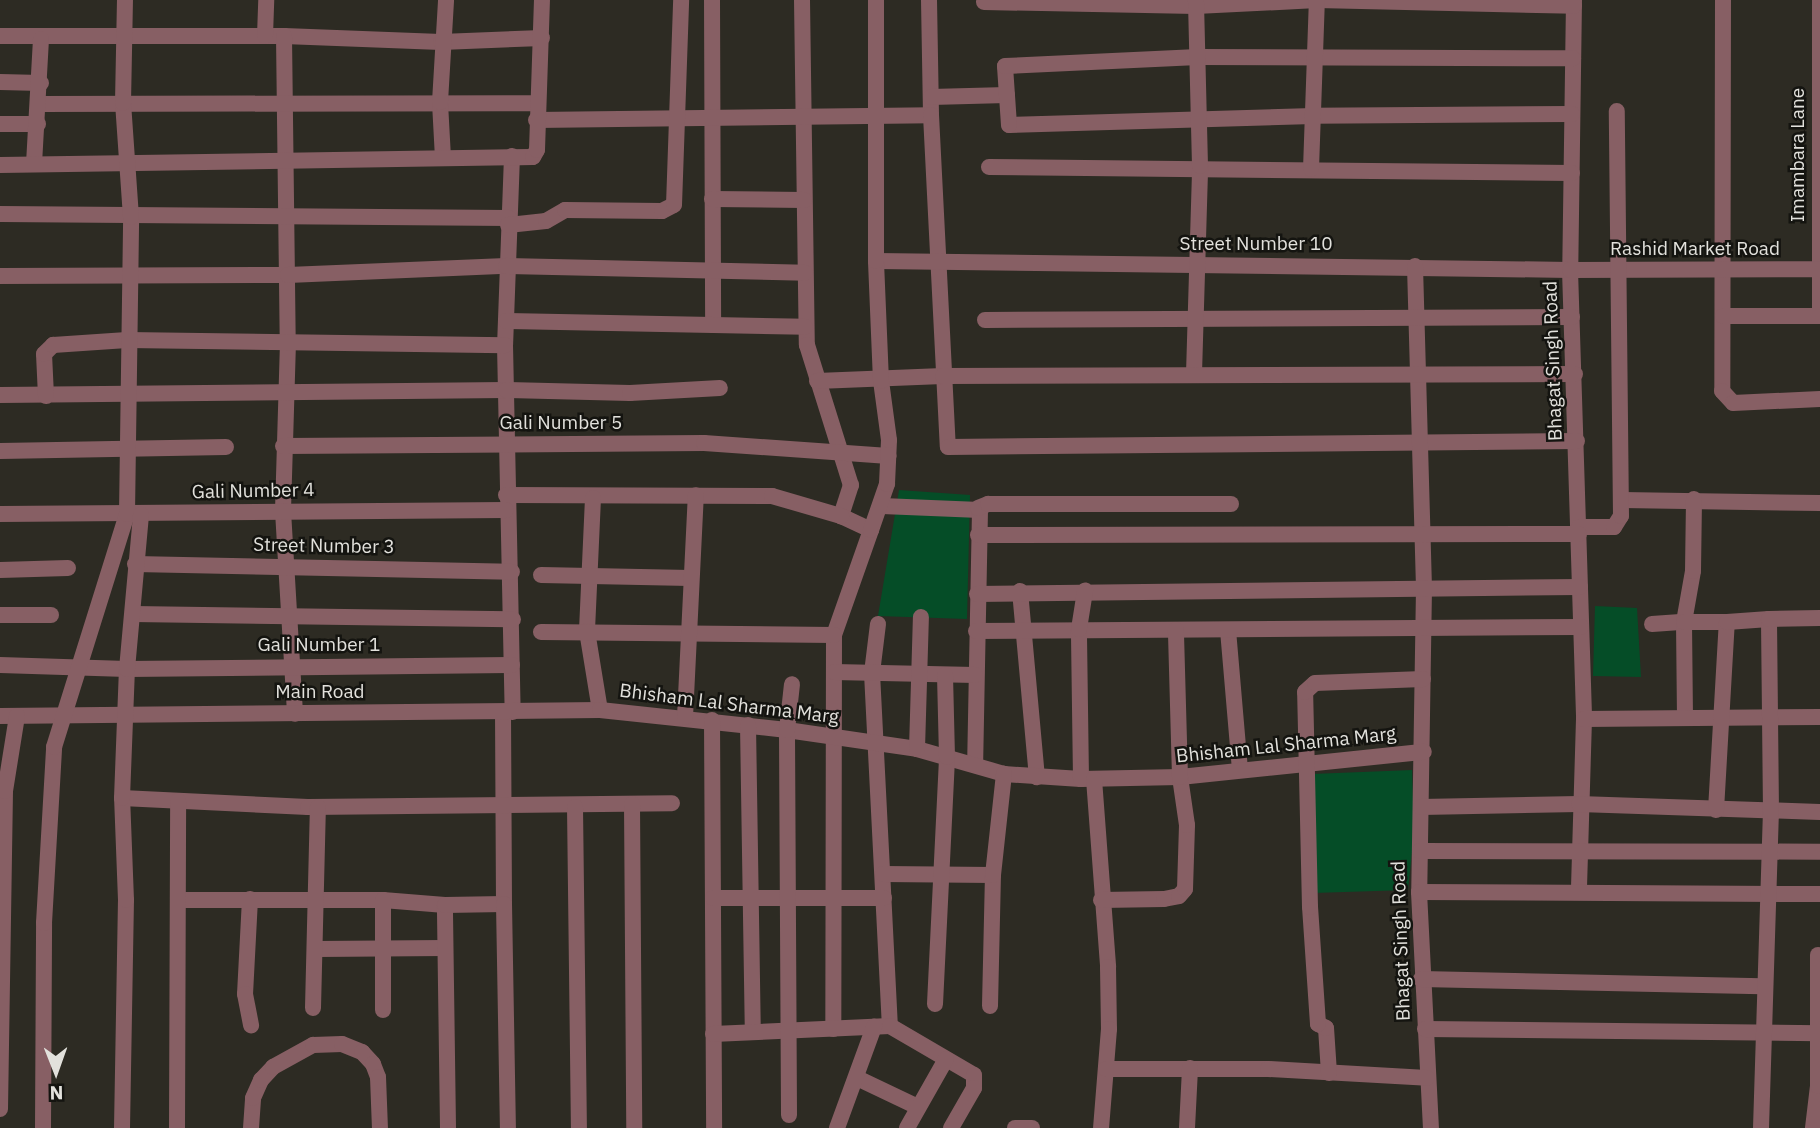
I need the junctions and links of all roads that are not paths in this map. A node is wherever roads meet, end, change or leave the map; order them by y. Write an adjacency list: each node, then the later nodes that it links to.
1 (125, 0): 20 (street)
2 (265, 0): 18 (street)
3 (446, 0): 23 (street)
4 (542, 0): 21 (street)
5 (681, 0): 40 (street)
6 (712, 0): 41 (street)
7 (802, 0): 42 (street)
8 (876, 0): 43 (street)
9 (929, 0): 30 (street)
10 (1317, 0): 13 (street); 15 (street); 25 (street)
11 (1723, 0): 69 (street)
12 (1820, 0): 70 (street, Imambara Lane)
13 (1411, 1): 16 (street)
14 (984, 2): 15 (street)
15 (1196, 3): 24 (street)
16 (1574, 3): 26 (street, Bhagat Singh Road)
17 (0, 36): 22 (street)
18 (265, 36): 19 (street); 20 (street)
19 (284, 36): 23 (street); 31 (street)
20 (125, 38): 22 (street); 33 (street)
21 (542, 38): 23 (street); 34 (street)
22 (41, 39): 28 (street)
23 (441, 42): 32 (street)
24 (1198, 57): 25 (street); 29 (street); 44 (street)
25 (1315, 58): 26 (street); 39 (street)
26 (1573, 58): 37 (street, Bhagat Singh Road)
27 (0, 82): 28 (street)
28 (41, 83): 35 (street)
29 (1007, 95): 30 (street); 44 (street)
30 (931, 97): 38 (street)
31 (282, 101): 32 (street); 33 (street); 50 (street)
32 (440, 102): 34 (street); 49 (street)
33 (123, 103): 35 (street); 51 (street)
34 (537, 103): 45 (street)
35 (40, 104): 47 (street)
36 (1618, 111): 71 (street)
37 (1572, 114): 39 (street); 57 (street, Bhagat Singh Road)
38 (931, 115): 43 (street); 65 (street)
39 (1313, 116): 44 (street); 56 (street)
40 (680, 118): 41 (street); 45 (street); 63 (street)
41 (715, 118): 42 (street); 58 (street)
42 (803, 118): 43 (street); 59 (street)
43 (875, 118): 64 (street)
44 (1200, 119): 54 (street)
45 (537, 120): 48 (street)
46 (0, 124): 47 (street)
47 (38, 124): 52 (street)
48 (512, 156): 49 (street); 63 (street)
49 (443, 158): 50 (street)
50 (283, 160): 51 (street); 62 (street)
51 (129, 163): 52 (street); 61 (street)
52 (34, 164): 53 (street)
53 (0, 165)
54 (1200, 166): 55 (street); 56 (street); 66 (street)
55 (989, 167)
56 (1311, 169): 57 (street)
57 (1572, 173): 72 (street, Bhagat Singh Road)
58 (712, 199): 59 (street); 73 (street)
59 (804, 200): 74 (street)
60 (0, 214): 61 (street)
61 (131, 217): 62 (street); 77 (street)
62 (285, 220): 63 (street); 75 (street)
63 (508, 222): 68 (street)
64 (876, 261): 65 (street, Street Number 10); 96 (street)
65 (942, 262): 66 (street, Street Number 10); 94 (street)
66 (1199, 265): 67 (street, Street Number 10); 82 (street)
67 (1415, 265): 72 (street, Street Number 10); 85 (street, Bhagat Singh Road)
68 (506, 266): 73 (street); 75 (street); 84 (street)
69 (1723, 269): 70 (street, Rashid Market Road); 71 (street, Rashid Market Road); 81 (street)
70 (1819, 269): 78 (street, Imambara Lane)
71 (1618, 270): 72 (street, Rashid Market Road); 116 (street)
72 (1570, 271): 80 (street, Bhagat Singh Road)
73 (712, 273): 74 (street); 86 (street)
74 (805, 273): 87 (street)
75 (288, 275): 77 (street); 89 (street)
76 (0, 276): 77 (street)
77 (129, 276): 88 (street)
78 (1820, 311)
79 (1820, 316): 81 (street)
80 (1572, 317): 85 (street); 93 (street, Bhagat Singh Road)
81 (1723, 317): 103 (street)
82 (1199, 319): 83 (street); 85 (street); 91 (street)
83 (985, 320)
84 (506, 321): 86 (street); 90 (street)
85 (1416, 321): 92 (street, Bhagat Singh Road)
86 (713, 325): 87 (street)
87 (806, 327): 95 (street)
88 (127, 340): 89 (street); 101 (street); 102 (street)
89 (289, 342): 90 (street); 99 (street)
90 (505, 345): 98 (street)
91 (1194, 374): 92 (street); 94 (street)
92 (1417, 374): 93 (street); 104 (street, Bhagat Singh Road)
93 (1575, 374): 105 (street, Bhagat Singh Road)
94 (943, 376): 96 (street); 104 (street)
95 (817, 381): 96 (street); 110 (street)
96 (881, 381): 112 (street)
97 (720, 388): 98 (street)
98 (506, 390): 99 (street); 106 (street)
99 (286, 393): 101 (street); 107 (street)
100 (0, 395): 102 (street)
101 (126, 395): 102 (street); 108 (street)
102 (46, 396)
103 (1820, 399)
104 (1419, 440): 105 (street); 129 (street, Bhagat Singh Road)
105 (1577, 441): 127 (street, Bhagat Singh Road)
106 (507, 445): 107 (street, Gali Number 5); 110 (street, Gali Number 5); 117 (street)
107 (283, 446): 122 (street)
108 (127, 447): 109 (street); 111 (street); 124 (street)
109 (226, 447)
110 (839, 450): 112 (street, Gali Number 5); 125 (street)
111 (0, 451)
112 (889, 456): 120 (street)
113 (696, 495): 114 (street, Gali Number 4); 125 (street, Gali Number 4); 137 (street)
114 (593, 498): 117 (street, Gali Number 4); 136 (street)
115 (1693, 499): 116 (street); 118 (street); 151 (street)
116 (1622, 500): 127 (street)
117 (506, 502): 122 (street, Gali Number 4); 134 (street)
118 (1820, 503)
119 (1231, 504): 121 (street)
120 (882, 506): 121 (street); 126 (street)
121 (978, 508): 128 (street)
122 (283, 511): 124 (street, Gali Number 4); 131 (street)
123 (0, 514): 124 (street, Gali Number 4)
124 (134, 515): 130 (street); 169 (street)
125 (841, 516): 126 (street, Gali Number 4)
126 (871, 530): 165 (street)
127 (1579, 531): 129 (street); 138 (street, Bhagat Singh Road)
128 (978, 535): 129 (street); 142 (street)
129 (1421, 535): 139 (street, Bhagat Singh Road)
130 (135, 564): 131 (street, Street Number 3); 143 (street)
131 (286, 565): 134 (street, Street Number 3); 148 (street)
132 (68, 568): 133 (street)
133 (0, 570)
134 (512, 572): 149 (street)
135 (541, 575): 136 (street)
136 (591, 576): 137 (street); 160 (street)
137 (691, 578): 164 (street)
138 (1580, 587): 139 (street); 155 (street, Bhagat Singh Road)
139 (1424, 588): 140 (street); 157 (street, Bhagat Singh Road)
140 (1085, 590): 141 (street); 156 (street)
141 (1020, 591): 142 (street); 162 (street)
142 (977, 594): 161 (street)
143 (133, 614): 148 (street); 170 (street)
144 (0, 615): 145 (street)
145 (51, 615)
146 (921, 617): 173 (street)
147 (1820, 618): 150 (street)
148 (290, 619): 149 (street); 168 (street)
149 (513, 619): 167 (street)
150 (1769, 620): 152 (street); 186 (street)
151 (1684, 622): 152 (street); 154 (street); 189 (street)
152 (1727, 622): 185 (street)
153 (878, 624): 172 (street)
154 (1652, 624)
155 (1581, 627): 157 (street); 190 (street, Bhagat Singh Road)
156 (1079, 629): 158 (street); 162 (street); 205 (street)
157 (1422, 629): 159 (street); 176 (street, Bhagat Singh Road)
158 (1176, 630): 159 (street); 204 (street)
159 (1228, 630): 201 (street)
160 (587, 631): 163 (street); 164 (street); 178 (street)
161 (976, 631): 162 (street); 175 (street)
162 (1025, 631): 203 (street)
163 (541, 632)
164 (688, 635): 165 (street); 188 (street)
165 (834, 635): 171 (street)
166 (0, 665): 169 (street, Gali Number 1)
167 (512, 665): 168 (street, Gali Number 1); 179 (street)
168 (292, 666): 170 (street, Gali Number 1); 180 (street)
169 (81, 667): 170 (street, Gali Number 1); 181 (street)
170 (127, 669): 182 (street)
171 (834, 672): 172 (street); 194 (street)
172 (872, 673): 173 (street); 195 (street)
173 (921, 674): 174 (street); 196 (street)
174 (945, 675): 175 (street); 198 (street)
175 (975, 675): 199 (street)
176 (1423, 679): 197 (street, Bhagat Singh Road); 200 (street)
177 (792, 684): 193 (street)
178 (600, 710): 179 (street, Bhisham Lal Sharma Marg); 188 (street, Bhisham Lal Sharma Marg)
179 (508, 712): 180 (street, Main Road); 209 (street)
180 (295, 714): 182 (street, Main Road)
181 (62, 715): 182 (street, Main Road); 184 (street, Main Road); 270 (street)
182 (126, 715): 206 (street)
183 (0, 716): 184 (street, Main Road)
184 (17, 716): 260 (street)
185 (1720, 717): 186 (street); 189 (street); 215 (street)
186 (1768, 717): 187 (street); 216 (street)
187 (1820, 717)
188 (685, 718): 191 (street, Bhisham Lal Sharma Marg)
189 (1685, 718): 190 (street)
190 (1584, 719): 211 (street, Bhagat Singh Road)
191 (712, 720): 192 (street, Bhisham Lal Sharma Marg); 230 (street)
192 (748, 725): 193 (street, Bhisham Lal Sharma Marg); 231 (street)
193 (787, 730): 194 (street, Bhisham Lal Sharma Marg); 229 (street)
194 (837, 738): 195 (street, Bhisham Lal Sharma Marg); 232 (street)
195 (875, 743): 196 (street, Bhisham Lal Sharma Marg); 222 (street)
196 (917, 749): 198 (street, Bhisham Lal Sharma Marg)
197 (1424, 752): 200 (street, Bhisham Lal Sharma Marg); 214 (street, Bhagat Singh Road)
198 (947, 757): 199 (street, Bhisham Lal Sharma Marg); 224 (street)
199 (975, 763): 202 (street, Bhisham Lal Sharma Marg)
200 (1306, 764): 201 (street, Bhisham Lal Sharma Marg); 264 (street)
201 (1240, 769): 204 (street, Bhisham Lal Sharma Marg)
202 (1004, 774): 203 (street, Bhisham Lal Sharma Marg); 223 (street)
203 (1037, 777): 205 (street, Bhisham Lal Sharma Marg)
204 (1180, 777): 205 (street, Bhisham Lal Sharma Marg); 237 (street)
205 (1088, 779): 237 (street)
206 (122, 798): 207 (street); 271 (street)
207 (178, 801): 212 (street); 235 (street)
208 (672, 803): 210 (street)
209 (506, 804): 212 (street); 213 (street); 239 (street)
210 (632, 804): 213 (street); 278 (street)
211 (1579, 804): 214 (street); 215 (street); 218 (street, Bhagat Singh Road)
212 (318, 807): 238 (street)
213 (575, 807): 277 (street)
214 (1421, 807): 219 (street, Bhagat Singh Road)
215 (1716, 810): 216 (street)
216 (1771, 812): 217 (street); 220 (street)
217 (1820, 812)
218 (1577, 849): 219 (street); 220 (street); 225 (street, Bhagat Singh Road)
219 (1420, 851): 226 (street, Bhagat Singh Road)
220 (1770, 851): 221 (street); 227 (street)
221 (1820, 852)
222 (883, 874): 224 (street); 233 (street)
223 (993, 875): 224 (street); 248 (street)
224 (941, 876): 247 (street)
225 (1579, 890): 226 (street); 227 (street)
226 (1419, 892): 245 (street, Bhagat Singh Road)
227 (1768, 894): 228 (street); 246 (street)
228 (1820, 894)
229 (790, 897): 231 (street); 232 (street); 255 (street)
230 (713, 898): 231 (street); 258 (street)
231 (752, 898): 256 (street)
232 (836, 898): 233 (street); 253 (street)
233 (884, 898): 252 (street)
234 (250, 899): 235 (street); 238 (street); 251 (street)
235 (178, 900): 272 (street)
236 (383, 900): 238 (street); 240 (street); 243 (street)
237 (1101, 900): 263 (street)
238 (314, 902): 242 (street)
239 (503, 904): 240 (street); 276 (street)
240 (444, 905): 241 (street)
241 (445, 948): 243 (street); 275 (street)
242 (317, 949): 243 (street); 249 (street)
243 (383, 951): 250 (street)
244 (1818, 955): 257 (street)
245 (1421, 979): 246 (street); 254 (street, Bhagat Singh Road)
246 (1762, 986): 259 (street)
247 (935, 1004)
248 (990, 1006)
249 (313, 1008)
250 (383, 1010)
251 (251, 1025)
252 (882, 1026): 253 (street); 261 (street); 265 (street)
253 (833, 1029): 255 (street)
254 (1425, 1029): 259 (street); 266 (street, Bhagat Singh Road)
255 (788, 1030): 256 (street); 269 (street)
256 (753, 1032): 258 (street)
257 (1819, 1033): 259 (street); 290 (street)
258 (713, 1034): 279 (street)
259 (1765, 1035): 289 (street)
260 (1, 1047): 268 (street)
261 (946, 1059): 267 (street); 282 (street)
262 (1190, 1068): 263 (street); 264 (street); 286 (street)
263 (1106, 1069): 285 (street)
264 (1329, 1073): 266 (street)
265 (857, 1077): 267 (street); 280 (street)
266 (1427, 1078): 288 (street, Bhagat Singh Road)
267 (918, 1107): 281 (street)
268 (0, 1109)
269 (789, 1115)
270 (43, 1128)
271 (122, 1128)
272 (177, 1128)
273 (251, 1128): 274 (street)
274 (380, 1128)
275 (448, 1128)
276 (508, 1128)
277 (579, 1128)
278 (634, 1128)
279 (714, 1128)
280 (837, 1128)
281 (907, 1128)
282 (951, 1128)
283 (1015, 1128): 284 (street)
284 (1032, 1128)
285 (1101, 1128)
286 (1186, 1128): 287 (street)
287 (1197, 1128)
288 (1431, 1128)
289 (1761, 1128)
290 (1813, 1128)

